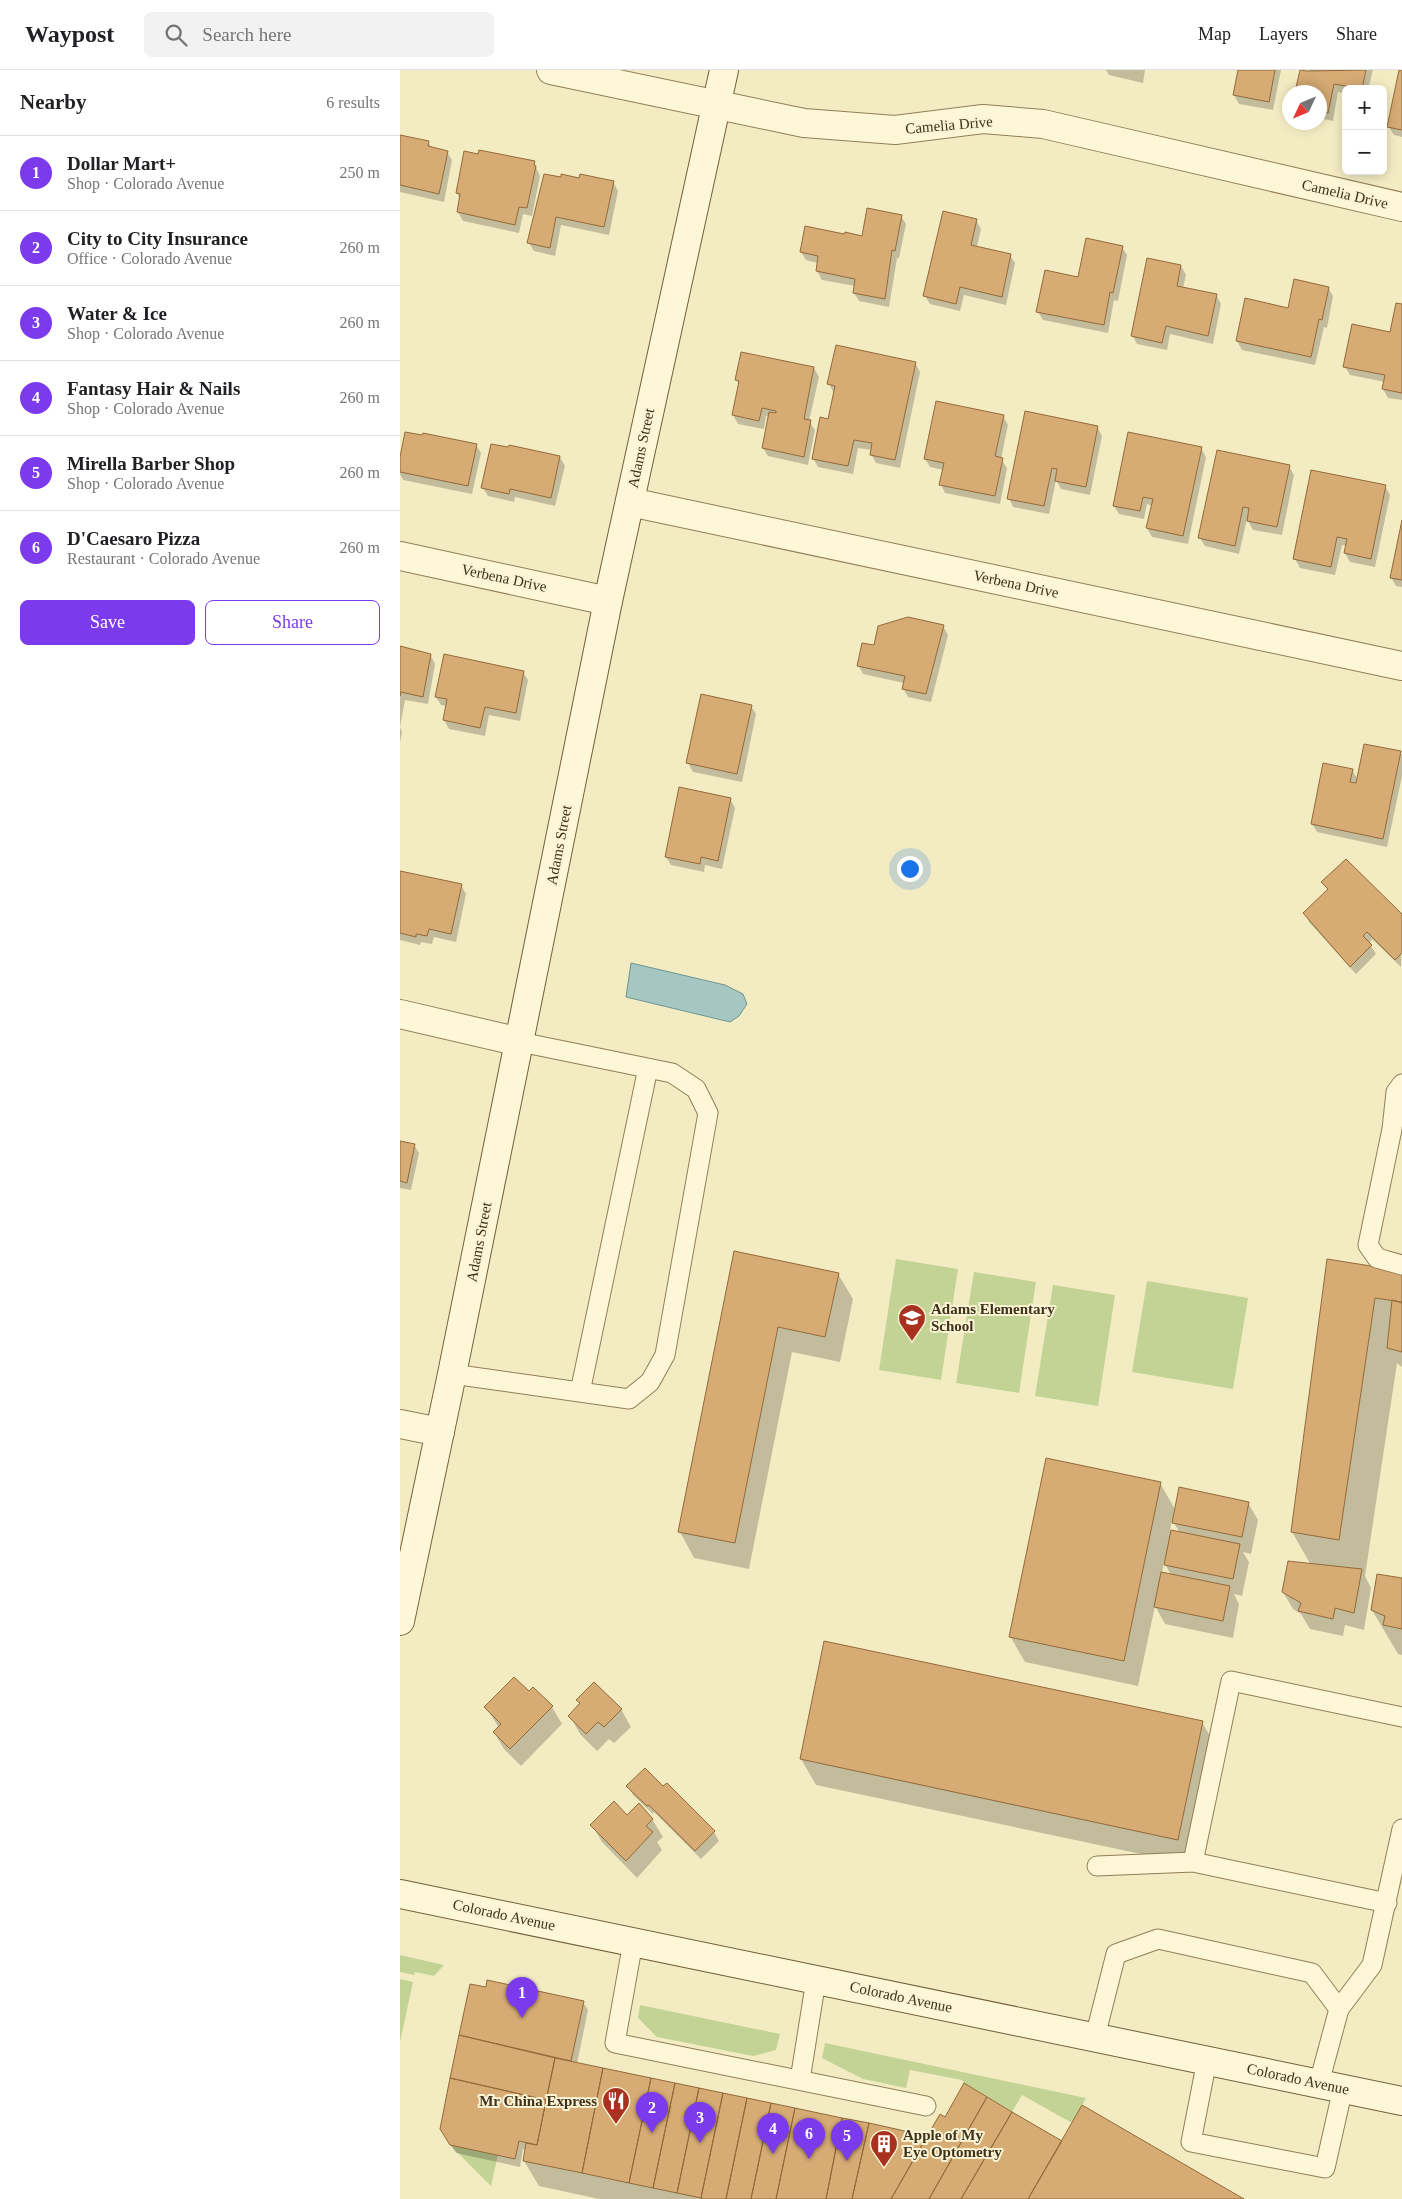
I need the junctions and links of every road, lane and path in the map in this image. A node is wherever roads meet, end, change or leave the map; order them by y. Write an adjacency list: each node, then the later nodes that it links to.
1 (551, 70): 3 (street, Camelia Drive)
2 (724, 70): 3 (street, Adams Street)
3 (717, 104): 4 (street, Camelia Drive); 5 (street, Adams Street)
4 (1402, 207)
5 (630, 502): 7 (street, Adams Street); 8 (street, Verbena Drive)
6 (400, 556): 7 (street, Verbena Drive)
7 (608, 601): 10 (street, Adams Street)
8 (1402, 666)
9 (400, 1014): 10 (street)
10 (520, 1042): 11 (lane); 14 (street, Adams Street)
11 (648, 1068): 15 (lane); 15 (lane)
12 (1402, 1084): 13 (lane)
13 (1402, 1265)
14 (452, 1374): 15 (lane); 17 (street, Adams Street)
15 (580, 1392)
16 (400, 1424): 17 (street)
17 (440, 1432): 18 (street, Adams Street)
18 (400, 1621)
19 (1402, 1717): 21 (lane)
20 (1402, 1829): 24 (lane)
21 (1193, 1862): 22 (lane); 24 (lane)
22 (1097, 1866)
23 (400, 1894): 25 (street, Colorado Avenue)
24 (1387, 1903): 27 (lane)
25 (633, 1942): 26 (street, Colorado Avenue); 30 (lane)
26 (816, 1980): 28 (street, Colorado Avenue); 30 (lane)
27 (1339, 2009): 28 (lane); 31 (lane)
28 (1095, 2037): 29 (street, Colorado Avenue)
29 (1207, 2060): 31 (street, Colorado Avenue); 31 (lane)
30 (800, 2080): 33 (lane)
31 (1331, 2086): 32 (street, Colorado Avenue)
32 (1402, 2101)
33 (926, 2106)

